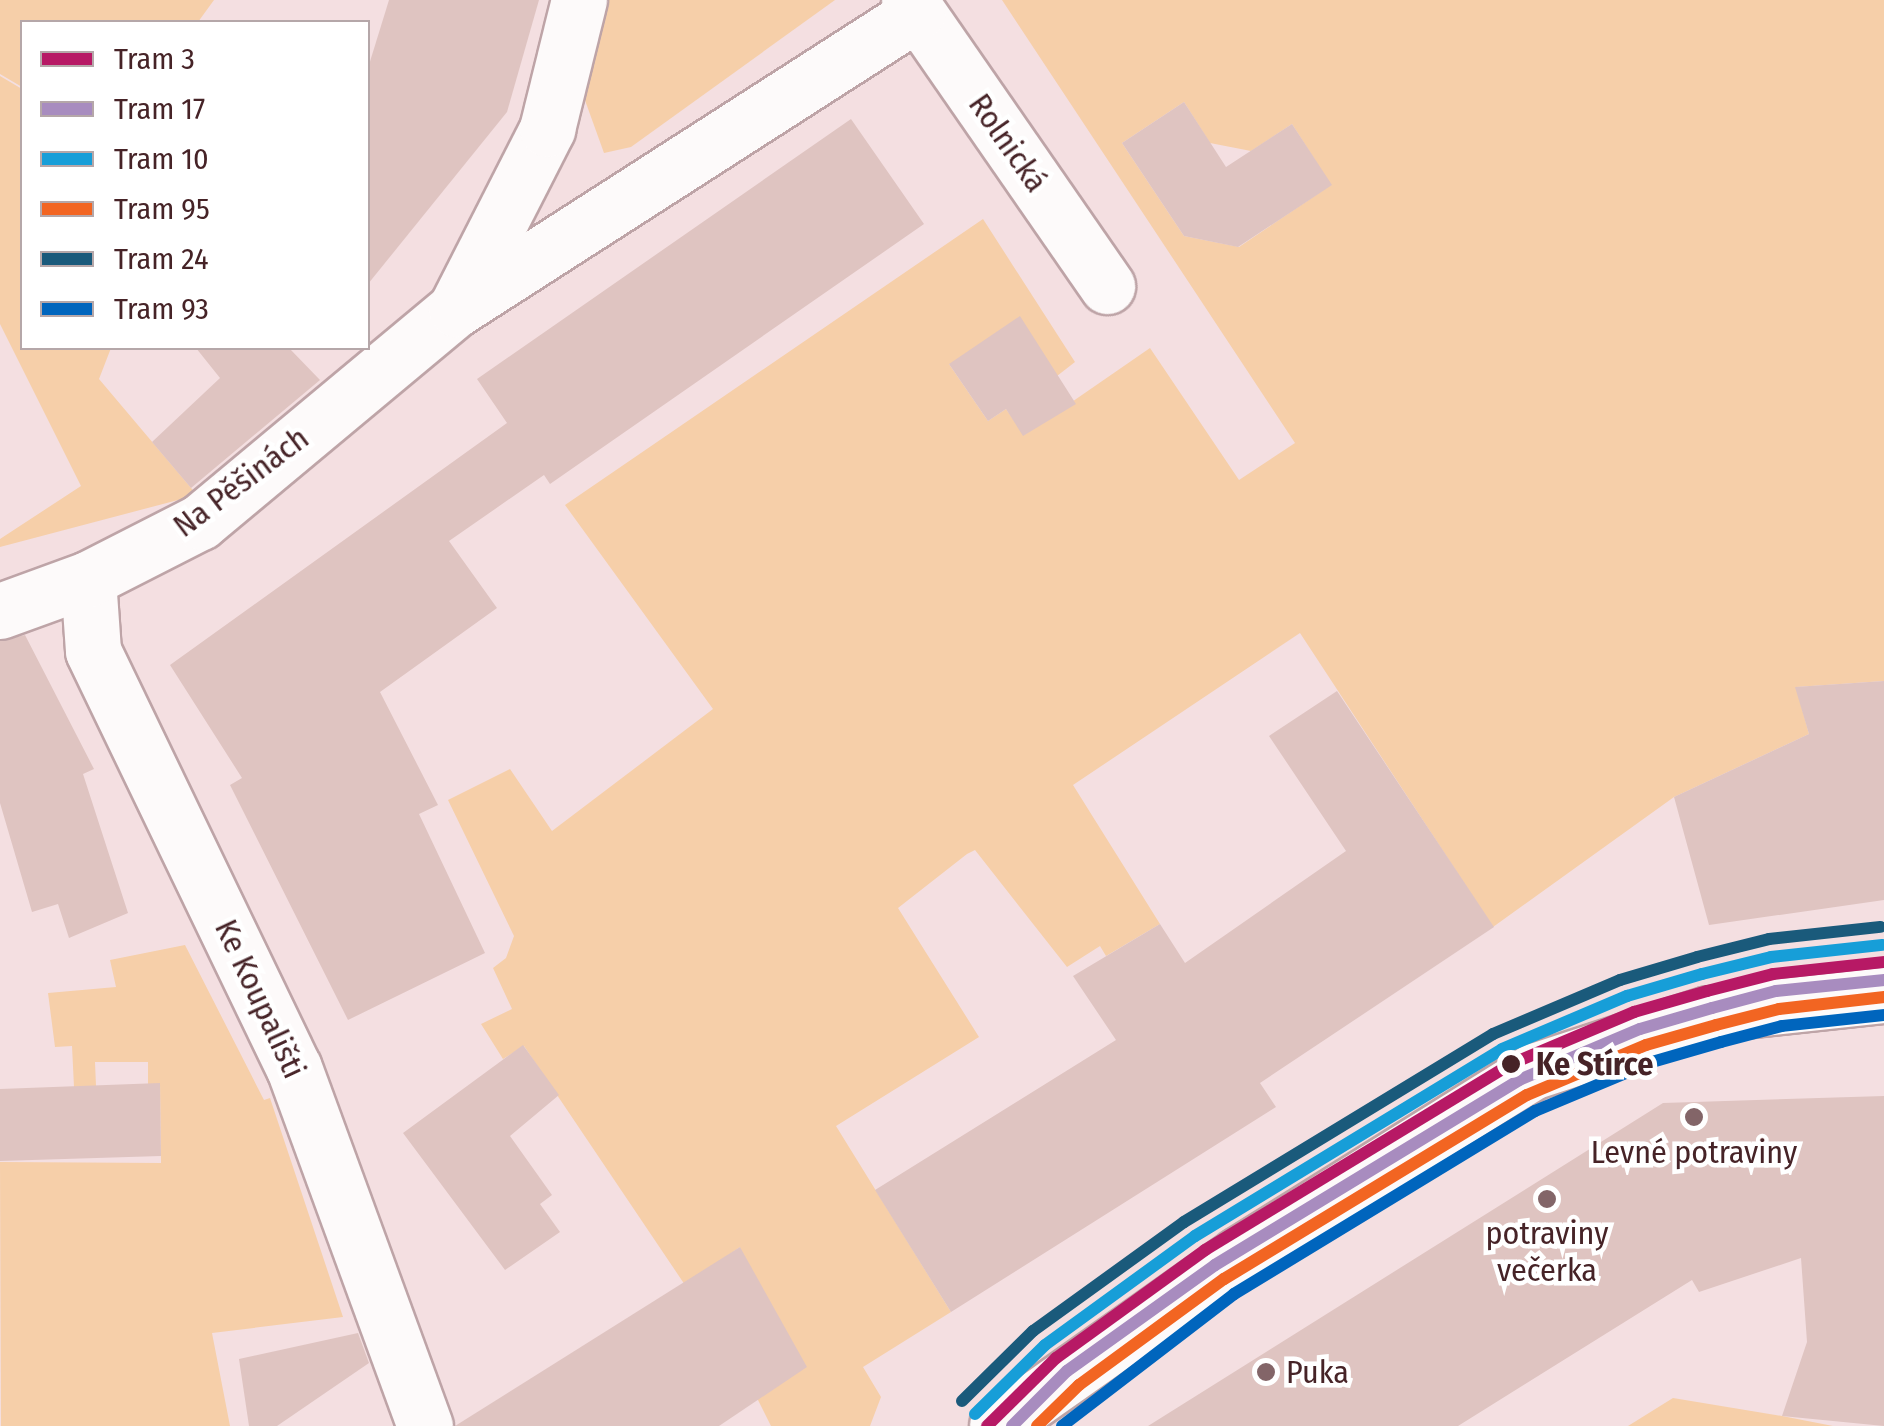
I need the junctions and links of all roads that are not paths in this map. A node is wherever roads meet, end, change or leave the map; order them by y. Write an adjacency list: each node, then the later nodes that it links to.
1 (579, 0): 4 (street, Na Pěšinách)
2 (913, 6): 3 (street, Rolnická); 4 (street, Na Pěšinách)
3 (1106, 286)
4 (456, 309): 5 (street, Na Pěšinách)
5 (88, 579): 6 (street, Na Pěšinách); 8 (street, Ke Koupališti)
6 (0, 611)
7 (1884, 994): 9 (street)
8 (425, 1426)
9 (997, 1426)

